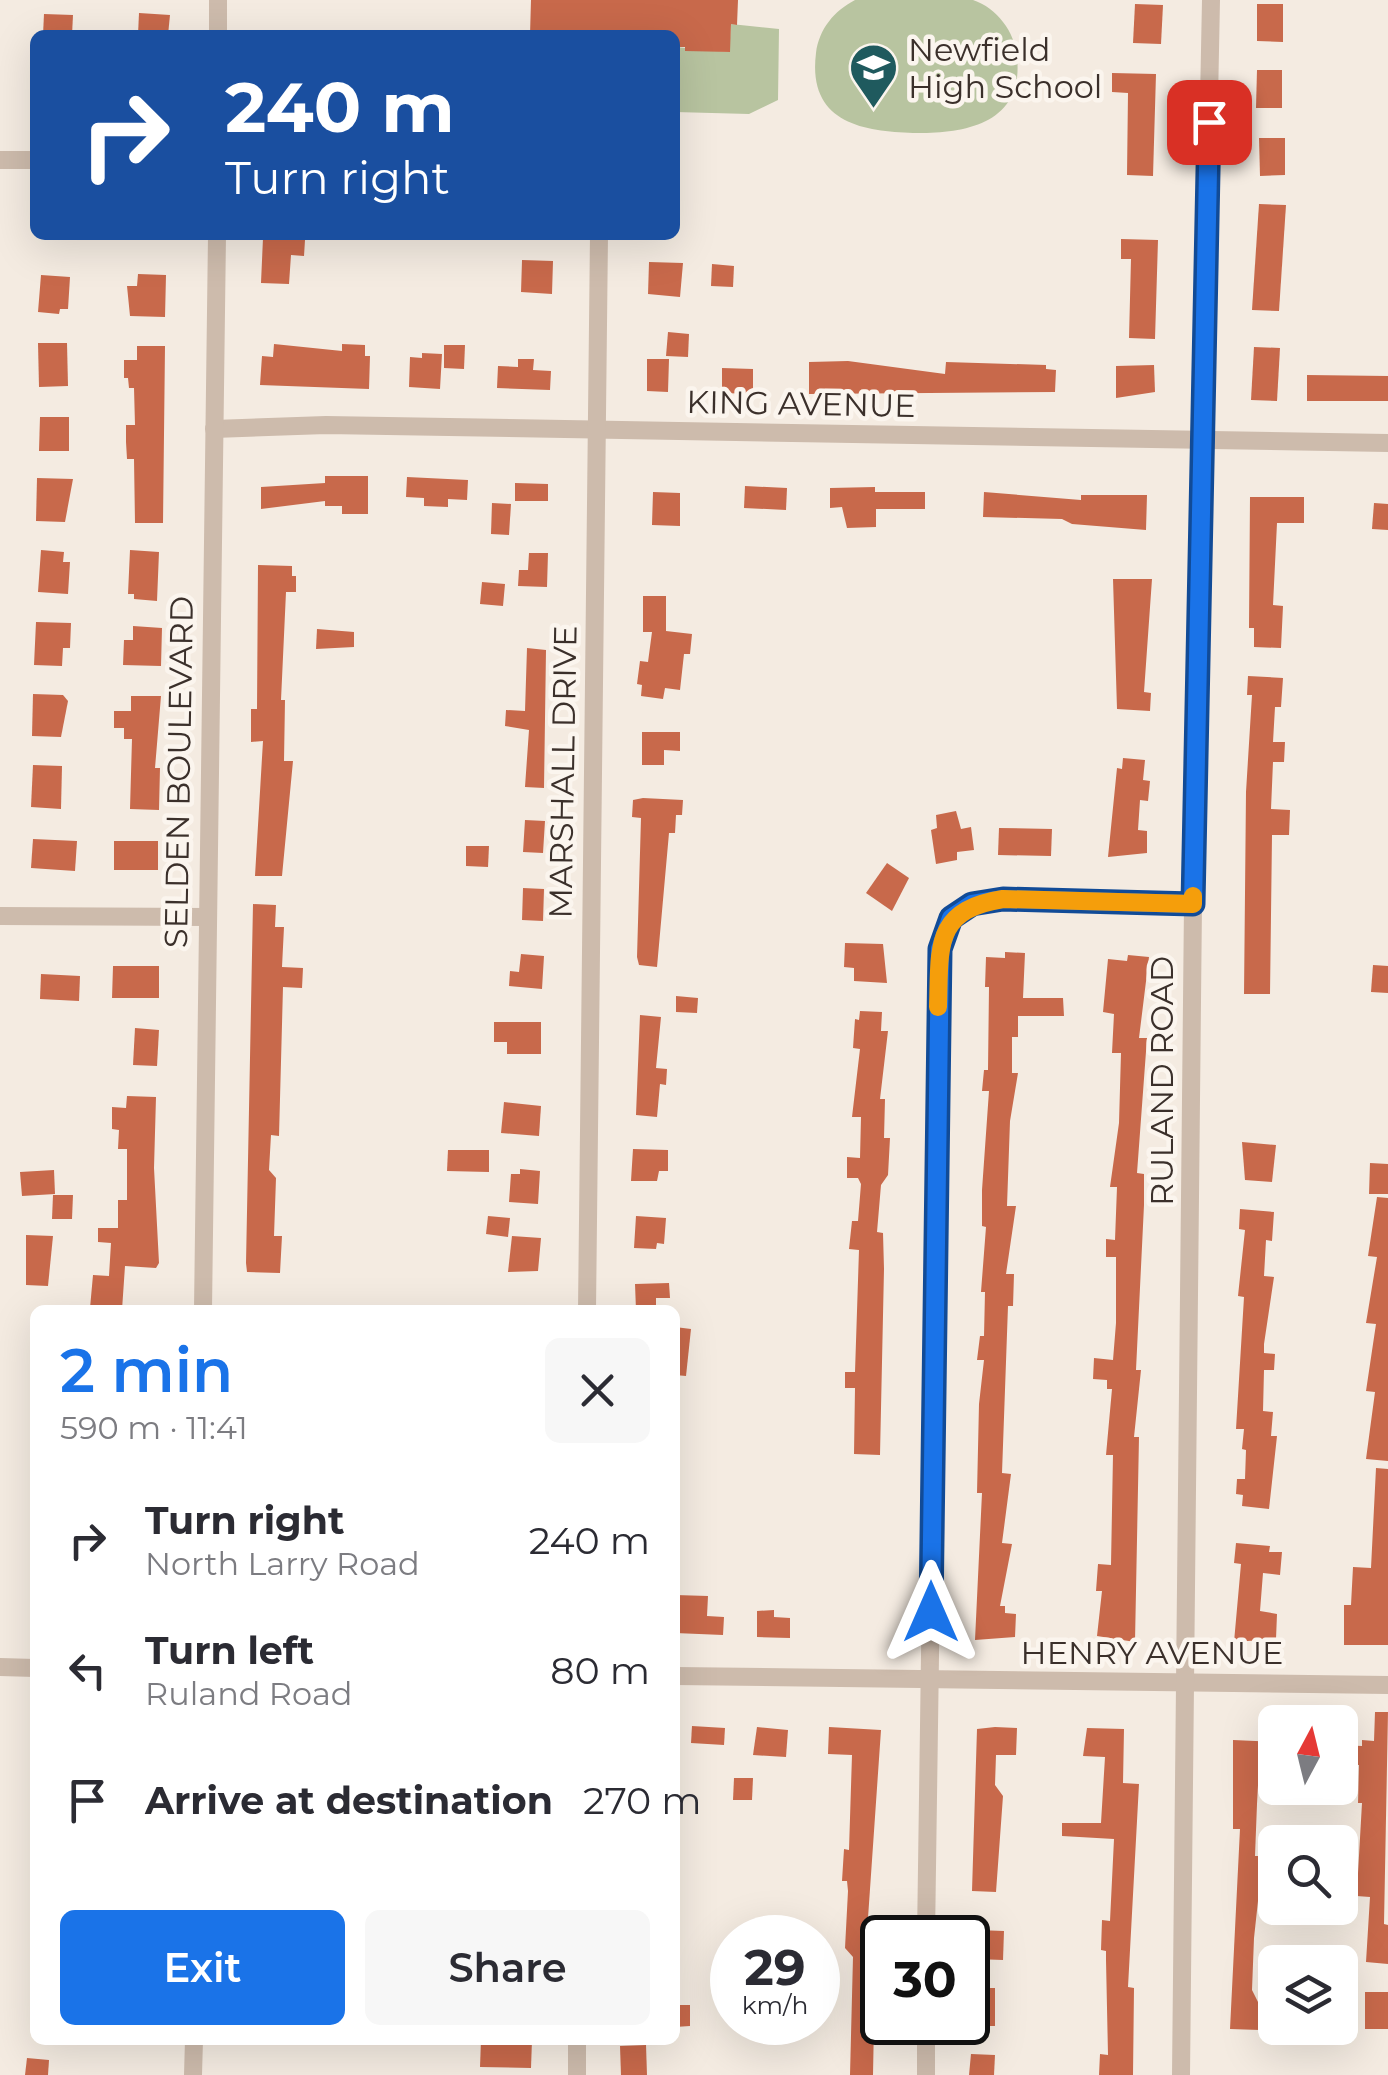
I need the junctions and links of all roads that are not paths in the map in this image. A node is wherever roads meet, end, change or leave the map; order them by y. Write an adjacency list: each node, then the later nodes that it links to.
1 (218, 0): 3 (street)
2 (1212, 0): 10 (street, RULAND ROAD)
3 (218, 30)
4 (0, 160): 5 (street)
5 (30, 160)
6 (217, 240): 8 (street, SELDEN BOULEVARD)
7 (599, 240): 9 (street, MARSHALL DRIVE)
8 (214, 429): 9 (street, KING AVENUE); 14 (street, SELDEN BOULEVARD)
9 (598, 432): 10 (street, KING AVENUE); 16 (street, MARSHALL DRIVE)
10 (1204, 439): 11 (street, KING AVENUE); 12 (street, RULAND ROAD)
11 (1388, 443)
12 (1193, 904): 20 (street); 21 (street, RULAND ROAD)
13 (0, 916): 14 (street)
14 (207, 917): 15 (street, SELDEN BOULEVARD)
15 (202, 1305)
16 (587, 1305)
17 (0, 1668): 18 (street)
18 (30, 1668)
19 (680, 1676): 20 (street, HENRY AVENUE)
20 (931, 1681): 21 (street, HENRY AVENUE); 23 (street)
21 (1188, 1682): 22 (street, HENRY AVENUE); 30 (street, RULAND ROAD)
22 (1388, 1685)
23 (926, 1915)
24 (194, 2045): 27 (street)
25 (577, 2045): 28 (street)
26 (926, 2045): 29 (street)
27 (193, 2075)
28 (576, 2075)
29 (926, 2075)
30 (1181, 2075)

